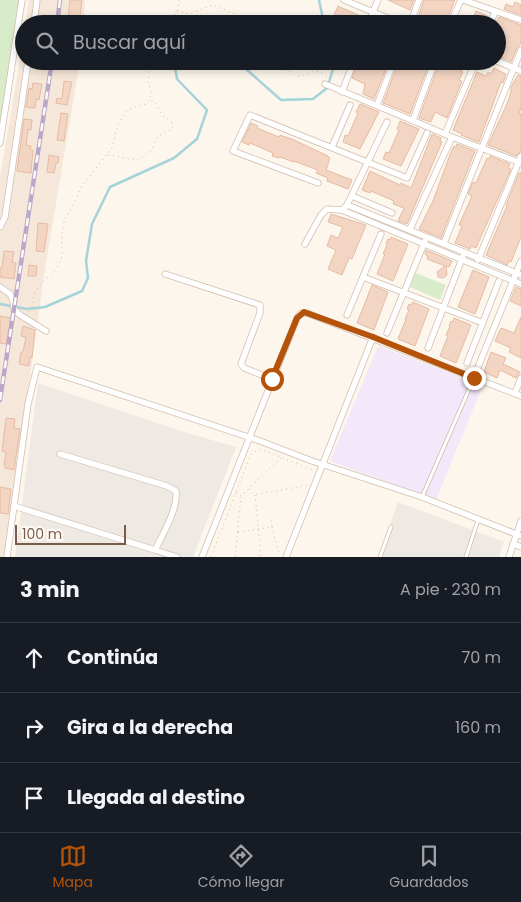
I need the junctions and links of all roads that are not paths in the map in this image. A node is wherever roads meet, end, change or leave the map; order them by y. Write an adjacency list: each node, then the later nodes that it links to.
1 (22, 0): 9 (street)
2 (37, 0): 10 (street)
3 (344, 0): 7 (street)
4 (378, 0): 7 (street)
5 (419, 0): 13 (street)
6 (462, 0): 8 (street); 14 (street)
7 (372, 12): 11 (street); 12 (street)
8 (495, 12): 15 (street); 16 (street)
9 (20, 15)
10 (35, 15)
11 (371, 15)
12 (380, 15)
13 (413, 15)
14 (454, 15)
15 (494, 15)
16 (505, 15)
17 (506, 15): 18 (street)
18 (521, 20)
19 (15, 46): 38 (street)
20 (521, 50): 22 (street)
21 (506, 65): 22 (street)
22 (514, 68): 28 (street); 40 (street)
23 (27, 70): 48 (street)
24 (351, 70): 30 (street)
25 (391, 70): 32 (street)
26 (432, 70): 33 (street)
27 (472, 70): 36 (street)
28 (521, 71)
29 (325, 84): 30 (street)
30 (342, 92): 32 (street)
31 (350, 105): 39 (street)
32 (377, 105): 33 (street)
33 (413, 120): 36 (street)
34 (387, 122): 42 (street)
35 (427, 133): 42 (street)
36 (445, 134): 37 (street)
37 (452, 137): 40 (street); 49 (street)
38 (0, 144)
39 (332, 147): 42 (street); 43 (street)
40 (482, 148): 41 (street); 52 (street)
41 (520, 161): 56 (street)
42 (368, 162): 44 (street)
43 (318, 183)
44 (352, 196): 45 (street); 47 (street)
45 (347, 205): 46 (street); 49 (street)
46 (342, 210): 53 (street); 54 (street)
47 (392, 213)
48 (0, 227)
49 (410, 230): 51 (street)
50 (381, 234): 62 (street)
51 (427, 237): 52 (street); 54 (street)
52 (444, 243): 55 (street)
53 (305, 244)
54 (423, 244): 57 (street); 67 (street)
55 (464, 252): 56 (street); 57 (street)
56 (480, 257): 59 (street); 61 (street)
57 (462, 258): 59 (street); 68 (street)
58 (521, 260): 61 (street)
59 (476, 264): 63 (street)
60 (165, 274): 78 (street)
61 (519, 274): 63 (street)
62 (363, 277): 67 (street); 69 (street)
63 (513, 280): 65 (street); 76 (street)
64 (499, 282): 70 (street)
65 (521, 284)
66 (0, 287): 71 (street)
67 (404, 293): 68 (street); 72 (street)
68 (444, 308): 70 (street); 74 (street)
69 (347, 315)
70 (483, 323): 75 (street)
71 (46, 331)
72 (387, 333)
73 (373, 337): 76 (street); 78 (street); 82 (street)
74 (428, 348)
75 (467, 363)
76 (474, 378): 79 (street); 83 (lane)
77 (521, 378): 79 (street)
78 (272, 379): 80 (street)
79 (518, 394)
80 (249, 438): 82 (street); 84 (street); 95 (street)
81 (60, 454): 91 (street)
82 (322, 464): 83 (street); 92 (street)
83 (422, 497): 85 (street)
84 (14, 506): 91 (street); 93 (street)
85 (479, 519): 88 (street); 97 (lane)
86 (521, 521): 88 (street)
87 (391, 527): 96 (lane)
88 (519, 535): 89 (street)
89 (513, 544): 90 (street); 98 (street)
90 (521, 547)
91 (155, 550): 94 (street)
92 (284, 556)
93 (7, 557)
94 (177, 557)
95 (202, 557)
96 (380, 557)
97 (466, 557)
98 (509, 557)

